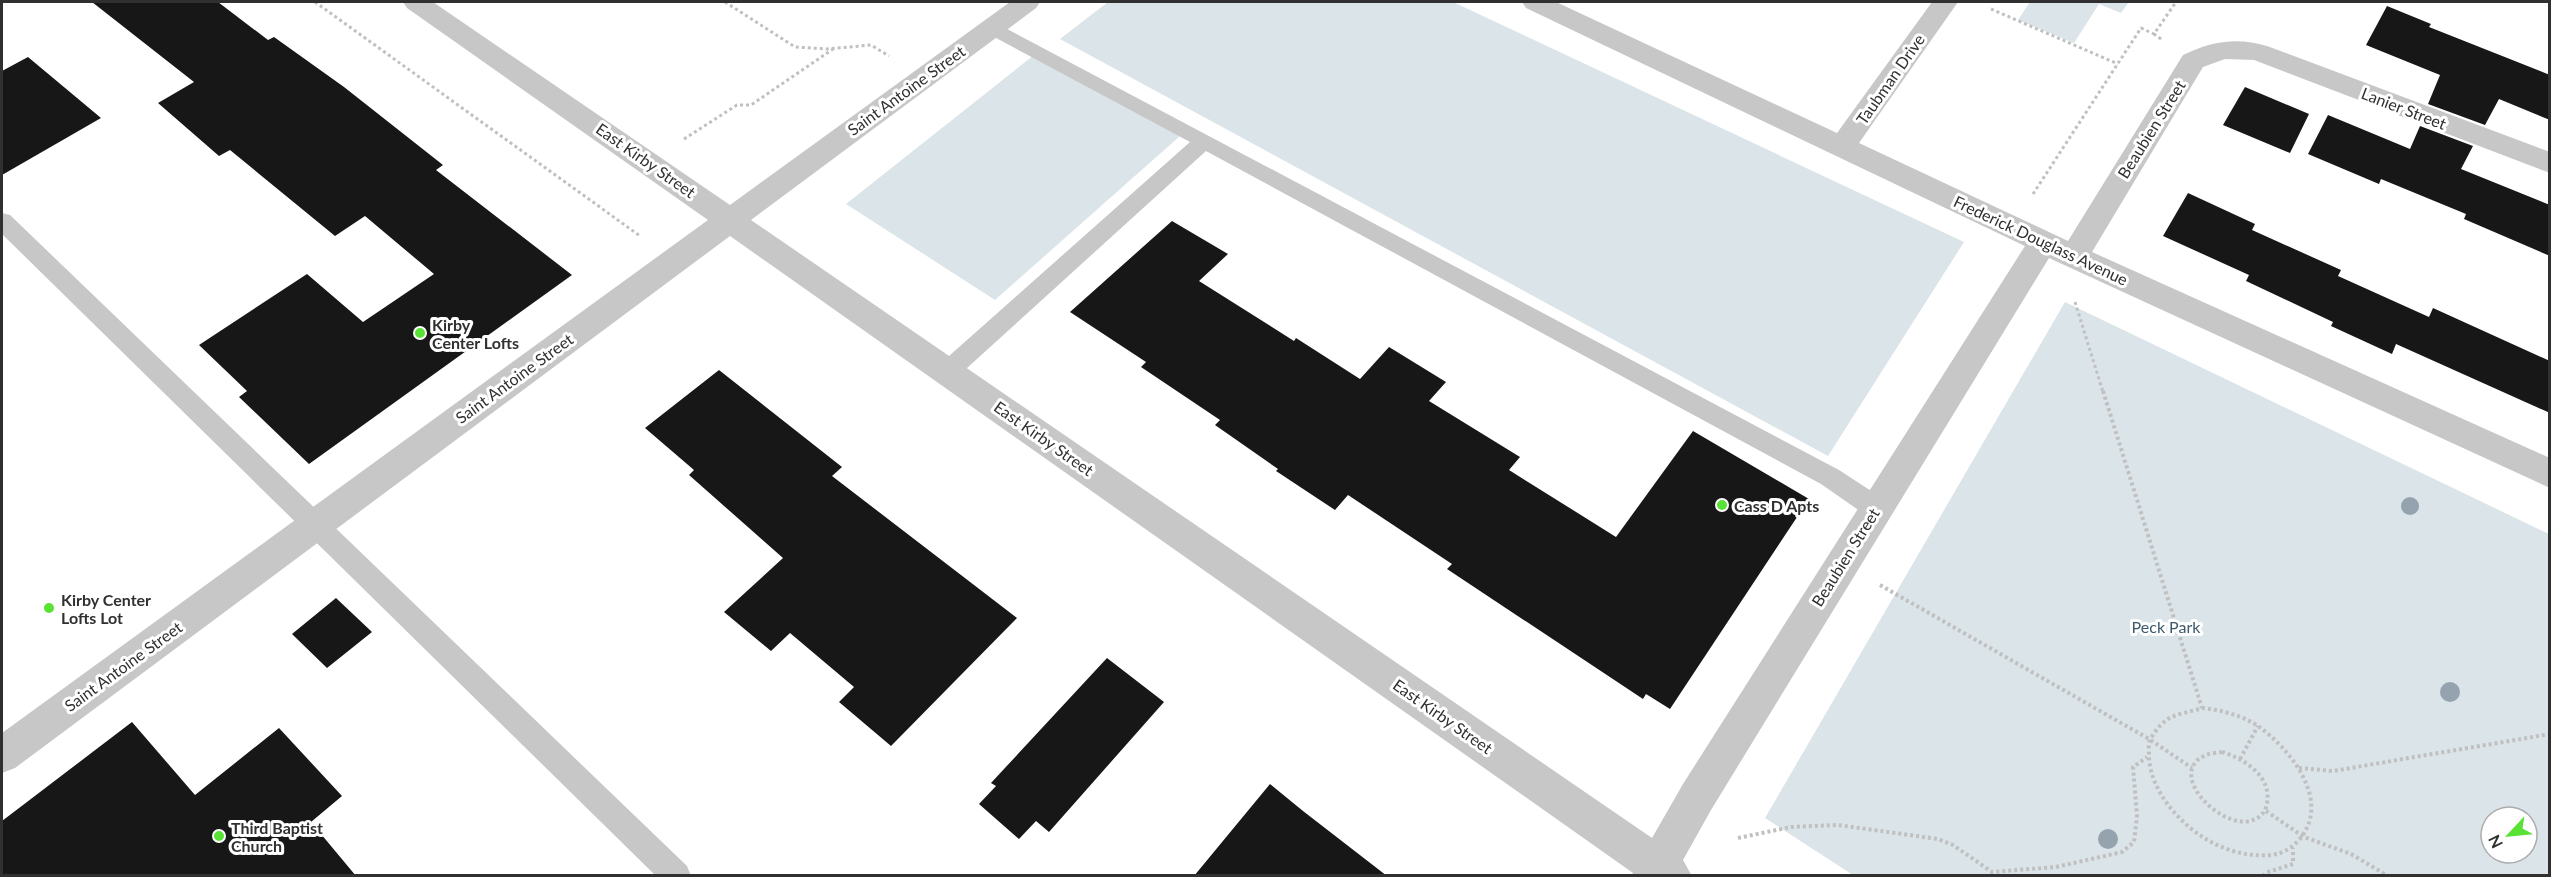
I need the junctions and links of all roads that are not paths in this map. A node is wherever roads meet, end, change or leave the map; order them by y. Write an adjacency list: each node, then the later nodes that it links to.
1 (416, 2): 10 (street, East Kirby Street)
2 (1027, 2): 5 (street, Saint Antoine Street)
3 (1535, 2): 8 (street, Frederick Douglass Avenue)
4 (1941, 7): 8 (street, Taubman Drive)
5 (992, 27): 7 (lane); 10 (street, Saint Antoine Street)
6 (2258, 52): 9 (street, Lanier Street); 13 (street, Beaubien Street)
7 (1204, 141): 14 (lane); 16 (lane)
8 (1842, 146): 12 (street, Frederick Douglass Avenue)
9 (2550, 163)
10 (731, 219): 14 (street, East Kirby Street); 17 (street, Saint Antoine Street)
11 (6, 234): 17 (lane)
12 (2043, 242): 13 (street, Frederick Douglass Avenue); 16 (street, Beaubien Street)
13 (2075, 255): 15 (street, Frederick Douglass Avenue)
14 (948, 371): 19 (street, East Kirby Street)
15 (2550, 474)
16 (1876, 508): 19 (street, Beaubien Street)
17 (316, 524): 18 (street, Saint Antoine Street); 20 (lane)
18 (2, 755)
19 (1661, 872)
20 (677, 876)

